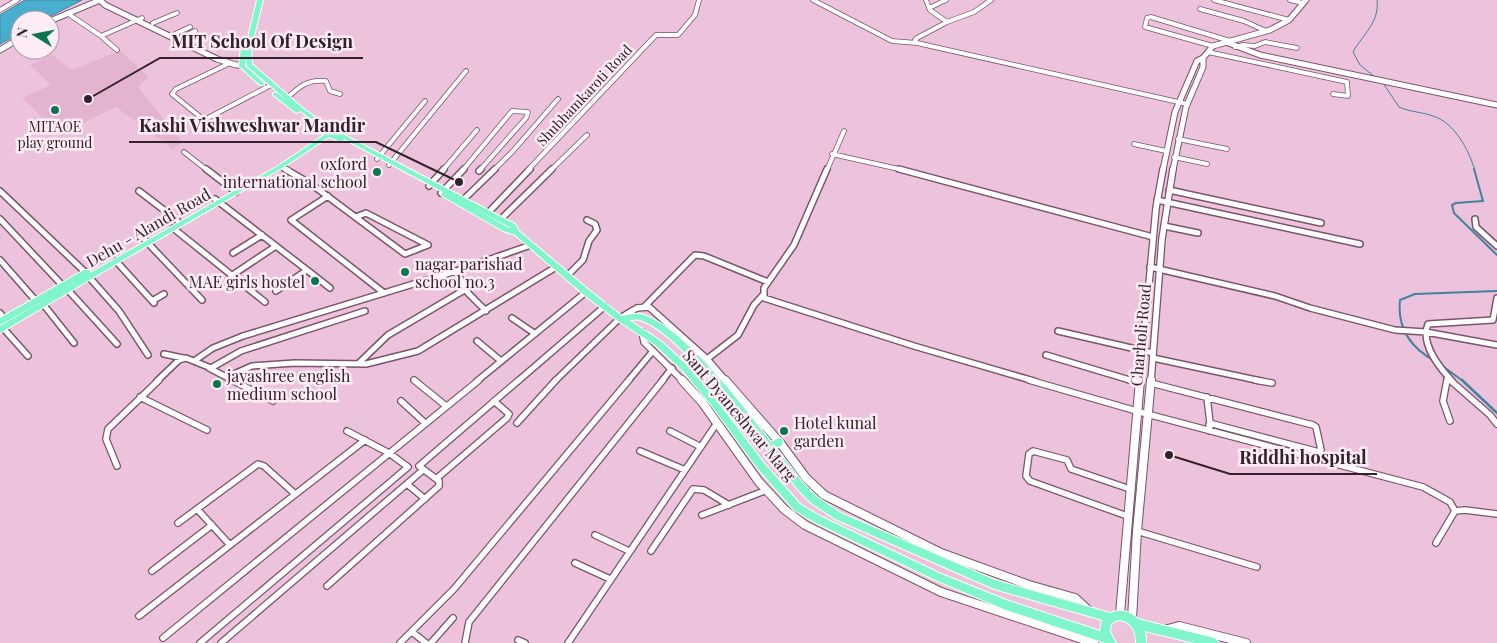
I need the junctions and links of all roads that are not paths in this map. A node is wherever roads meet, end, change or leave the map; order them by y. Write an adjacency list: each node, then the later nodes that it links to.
1 (17, 0): 15 (street)
2 (256, 0): 18 (main road)
3 (260, 0): 18 (main road)
4 (699, 0): 78 (street, Shubhamkaroti Road)
5 (813, 0): 30 (street)
6 (926, 0): 13 (street)
7 (946, 0): 13 (street)
8 (991, 0): 22 (street)
9 (1214, 0): 21 (street)
10 (1290, 0): 12 (street)
11 (102, 1): 16 (street); 20 (main road)
12 (1304, 2): 21 (street)
13 (929, 8): 22 (street)
14 (1200, 9): 26 (street)
15 (0, 10)
16 (67, 13): 19 (street); 27 (street)
17 (177, 13): 23 (street)
18 (254, 14): 38 (main road)
19 (60, 16)
20 (140, 19): 23 (main road); 27 (street)
21 (1289, 20): 26 (street)
22 (947, 22): 30 (street)
23 (154, 25): 28 (main road)
24 (190, 27): 28 (street)
25 (195, 31): 28 (street)
26 (1266, 31): 29 (street)
27 (101, 36): 34 (street)
28 (175, 36): 37 (main road)
29 (1228, 42): 31 (street); 31 (street); 32 (street)
30 (917, 43): 48 (street)
31 (1213, 46): 35 (street, Charholi Road)
32 (1234, 47): 33 (street); 50 (street)
33 (1297, 48)
34 (117, 50)
35 (1208, 52): 36 (street, Charholi Road); 44 (street)
36 (1203, 58): 48 (street, Charholi Road); 49 (street, Charholi Road)
37 (230, 63): 38 (main road); 42 (street)
38 (246, 66): 42 (main road); 42 (main road)
39 (466, 71): 63 (street)
40 (311, 73): 41 (street)
41 (308, 80): 43 (street); 45 (street)
42 (269, 86): 45 (main road); 53 (main road)
43 (340, 94)
44 (1333, 94)
45 (287, 98): 53 (main road)
46 (558, 99): 76 (street)
47 (425, 101): 61 (street)
48 (1178, 102): 49 (street); 58 (street, Charholi Road)
49 (1187, 104): 55 (street, Charholi Road)
50 (1497, 105)
51 (477, 130): 67 (street)
52 (844, 131): 60 (street)
53 (330, 132): 61 (main road); 65 (main road, Dehu - Alandi Road); 71 (main road, Dehu - Alandi Road)
54 (587, 135): 84 (street)
55 (1178, 139): 57 (street); 62 (street, Charholi Road)
56 (1134, 144): 58 (street)
57 (1227, 149)
58 (1166, 151): 75 (street, Charholi Road)
59 (184, 152): 71 (street)
60 (832, 154): 90 (street); 107 (street)
61 (379, 157): 63 (main road)
62 (1174, 157): 64 (street); 68 (street, Charholi Road)
63 (390, 163): 67 (main road)
64 (1207, 164)
65 (280, 167): 71 (main road, Dehu - Alandi Road); 73 (street)
66 (479, 171): 72 (street)
67 (431, 184): 72 (main road)
68 (1169, 190): 77 (street, Charholi Road); 85 (street)
69 (0, 191): 104 (street)
70 (139, 191): 82 (street)
71 (234, 191): 74 (main road, Dehu - Alandi Road)
72 (444, 191): 76 (main road)
73 (328, 196): 79 (street); 113 (street)
74 (217, 200): 82 (main road, Dehu - Alandi Road); 87 (main road, Dehu - Alandi Road); 89 (street)
75 (1158, 200): 77 (street); 90 (street, Charholi Road)
76 (462, 201): 78 (main road)
77 (1167, 202): 86 (street, Charholi Road); 92 (street)
78 (487, 214): 84 (main road)
79 (356, 217): 79 (street)
80 (0, 218): 108 (street)
81 (1475, 219): 95 (street)
82 (177, 220): 91 (main road, Dehu - Alandi Road)
83 (587, 220): 106 (street)
84 (499, 221): 93 (main road)
85 (1321, 223)
86 (1164, 226): 88 (street); 102 (street, Charholi Road)
87 (174, 228): 91 (main road, Dehu - Alandi Road); 105 (street)
88 (1198, 233)
89 (262, 235): 94 (street); 96 (street)
90 (1153, 237): 100 (street, Charholi Road)
91 (145, 241): 98 (main road, Dehu - Alandi Road); 104 (main road, Dehu - Alandi Road); 117 (street)
92 (1360, 244)
93 (531, 245): 99 (main road); 103 (street)
94 (276, 246): 101 (street); 105 (street)
95 (1497, 246)
96 (233, 253)
97 (0, 260): 119 (street)
98 (116, 261): 104 (main road, Dehu - Alandi Road); 114 (street)
99 (556, 267): 106 (main road); 122 (street)
100 (1150, 267): 102 (street); 137 (street, Charholi Road)
101 (307, 270): 109 (street); 111 (street)
102 (1159, 270): 130 (street); 141 (street, Charholi Road)
103 (456, 271): 110 (street); 113 (street)
104 (88, 275): 108 (main road, Dehu - Alandi Road); 138 (street)
105 (231, 276): 118 (street)
106 (567, 276): 112 (main road)
107 (768, 282): 115 (street); 121 (street)
108 (65, 288): 119 (main road, Dehu - Alandi Road); 134 (street)
109 (330, 288)
110 (466, 289): 122 (street); 147 (street)
111 (276, 291)
112 (586, 292): 120 (main road); 131 (street)
113 (384, 293): 145 (street)
114 (164, 294)
115 (763, 295): 144 (street); 163 (street)
116 (1497, 298): 130 (street)
117 (202, 300)
118 (265, 302)
119 (40, 303): 127 (main road, Dehu - Alandi Road); 133 (street)
120 (605, 306): 126 (main road); 160 (street)
121 (645, 306): 126 (street); 144 (street)
122 (486, 310): 147 (street)
123 (365, 311): 148 (street)
124 (0, 313): 127 (street)
125 (512, 318): 131 (street)
126 (620, 319): 129 (main road, Sant Dyaneshwar Marg); 161 (main road, Sant Dyaneshwar Marg); 167 (street)
127 (2, 325): 142 (street)
128 (1058, 331): 137 (street)
129 (642, 332): 136 (street); 220 (main road, Sant Dyaneshwar Marg)
130 (1426, 332): 135 (street); 151 (street)
131 (534, 333): 146 (street)
132 (477, 341): 146 (street)
133 (74, 343)
134 (117, 344)
135 (1497, 345)
136 (653, 351): 149 (street); 218 (street)
137 (1143, 351): 141 (street); 153 (street, Charholi Road)
138 (148, 354)
139 (164, 354): 143 (street)
140 (1046, 355): 153 (street)
141 (1153, 355): 154 (street, Charholi Road); 155 (street)
142 (28, 356)
143 (184, 358): 145 (street); 156 (street)
144 (708, 359): 161 (street)
145 (194, 361): 148 (street)
146 (502, 361): 162 (street)
147 (359, 363): 150 (street)
148 (209, 368): 150 (street)
149 (672, 368): 168 (street); 226 (street)
150 (227, 377): 158 (street)
151 (1448, 377): 165 (street); 170 (street)
152 (414, 380): 162 (street)
153 (1140, 382): 163 (street, Charholi Road)
154 (1151, 383): 157 (street); 164 (street, Charholi Road)
155 (1272, 383)
156 (140, 397): 171 (street); 181 (street)
157 (1207, 398): 169 (street); 169 (street)
158 (273, 401)
159 (401, 401): 166 (street)
160 (494, 401): 182 (street); 184 (street)
161 (739, 403): 176 (street); 178 (main road, Sant Dyaneshwar Marg)
162 (446, 406): 166 (street)
163 (1137, 411): 164 (street); 186 (street, Charholi Road)
164 (1148, 414): 174 (street); 198 (street, Charholi Road)
165 (1450, 421)
166 (426, 423): 180 (street)
167 (517, 423)
168 (717, 423): 177 (street); 187 (street)
169 (1210, 424): 174 (street)
170 (1497, 424)
171 (207, 430)
172 (348, 430): 175 (street)
173 (670, 431): 177 (street)
174 (1210, 431): 192 (street)
175 (365, 440): 180 (street); 188 (street)
176 (779, 442): 178 (main road); 211 (street)
177 (701, 447): 183 (street)
178 (769, 447): 211 (main road, Sant Dyaneshwar Marg)
179 (640, 451): 183 (street)
180 (389, 453): 219 (street); 221 (street)
181 (117, 466)
182 (422, 470): 184 (street); 185 (street)
183 (685, 470): 202 (street)
184 (436, 479): 189 (street)
185 (407, 484): 189 (street); 222 (street)
186 (1130, 489): 195 (street, Charholi Road); 195 (street)
187 (767, 490): 190 (street); 228 (street)
188 (294, 493): 191 (street); 201 (street)
189 (425, 500): 210 (street)
190 (729, 504): 194 (street); 203 (street)
191 (197, 509): 196 (street); 197 (street)
192 (1455, 511): 193 (street); 200 (street)
193 (1497, 514)
194 (702, 515)
195 (1127, 516): 205 (street, Charholi Road)
196 (178, 523)
197 (212, 525): 201 (street); 208 (street)
198 (1137, 530): 206 (street, Charholi Road); 207 (street)
199 (595, 535): 202 (street)
200 (1436, 543)
201 (230, 545): 213 (street)
202 (629, 551): 209 (street)
203 (651, 551)
204 (575, 562): 209 (street)
205 (1124, 562): 206 (street); 212 (street, Charholi Road)
206 (1135, 565): 216 (street, Charholi Road)
207 (1257, 567)
208 (152, 571)
209 (610, 579): 227 (street)
210 (327, 586)
211 (1092, 613): 215 (main road, Sant Dyaneshwar Marg)
212 (1120, 614): 215 (main road); 216 (main road)
213 (139, 616)
214 (453, 618): 225 (street)
215 (1109, 618): 220 (main road)
216 (1135, 622): 217 (main road); 229 (main road)
217 (1163, 630): 230 (main road); 231 (street)
218 (412, 632): 223 (street); 224 (street)
219 (163, 638)
220 (1110, 641)
221 (200, 643)
222 (221, 643)
223 (400, 643)
224 (426, 643)
225 (431, 643)
226 (466, 643)
227 (568, 643)
228 (1094, 643)
229 (1141, 643)
230 (1214, 643)
231 (1246, 643)

